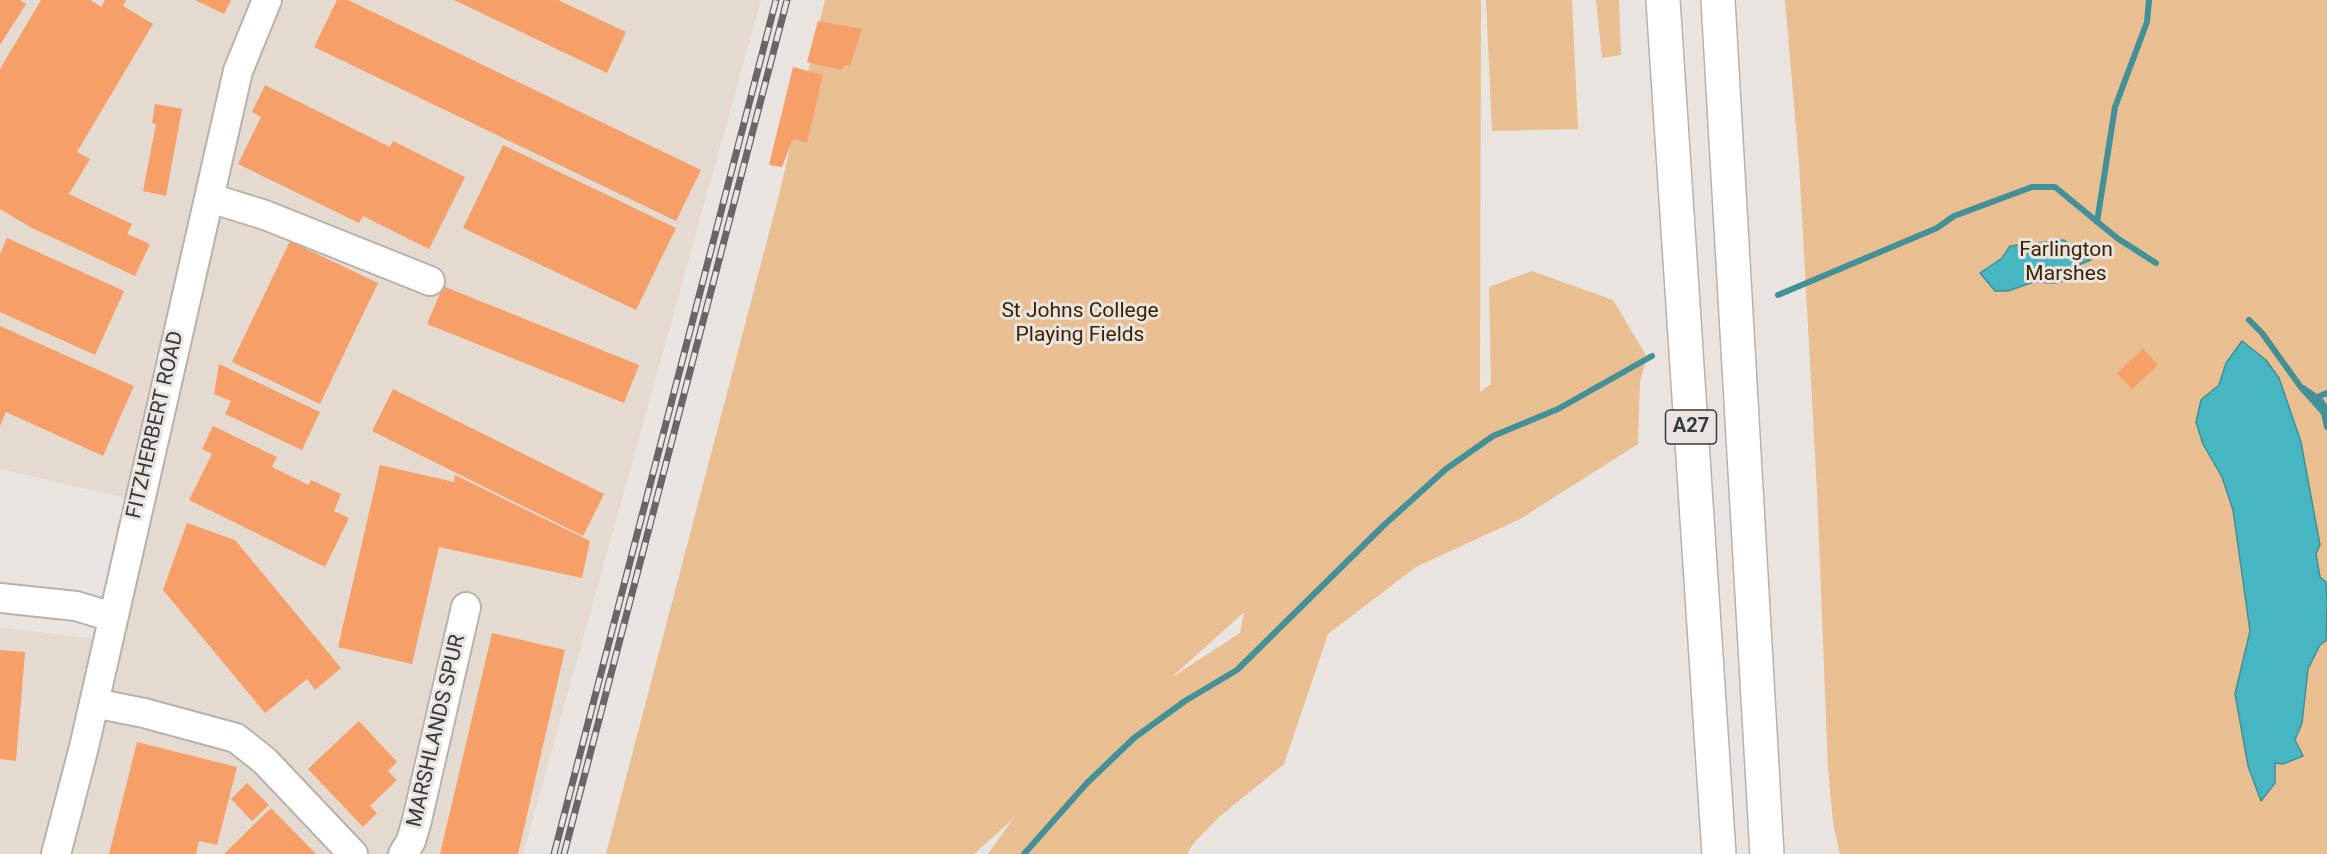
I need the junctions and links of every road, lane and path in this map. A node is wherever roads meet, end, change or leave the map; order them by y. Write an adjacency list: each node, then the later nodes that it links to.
1 (267, 0): 4 (street, FITZHERBERT ROAD)
2 (1663, 0): 13 (highway, A27)
3 (1718, 0): 14 (highway, A27)
4 (210, 198): 5 (street); 8 (street, FITZHERBERT ROAD)
5 (430, 281)
6 (0, 597): 8 (street)
7 (466, 607): 12 (street, MARSHLANDS SPUR)
8 (112, 617): 9 (street, FITZHERBERT ROAD)
9 (94, 703): 10 (street, FITZHERBERT ROAD); 11 (street)
10 (56, 854)
11 (353, 854)
12 (403, 854)
13 (1719, 854)
14 (1767, 854)

